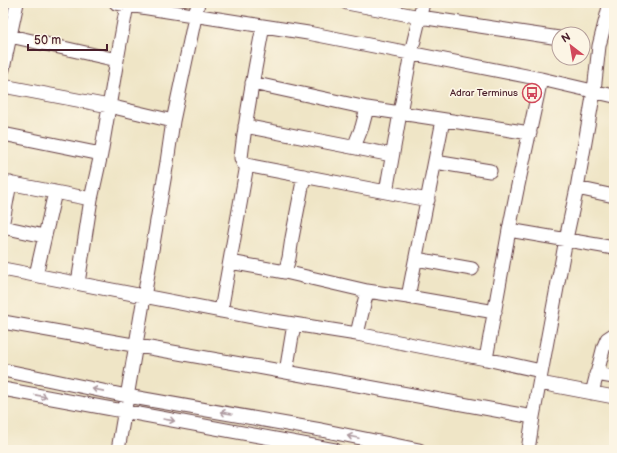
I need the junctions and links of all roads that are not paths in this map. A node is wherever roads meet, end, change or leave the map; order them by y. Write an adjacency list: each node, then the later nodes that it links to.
1 (17, 3): 9 (street)
2 (347, 3): 7 (street)
3 (423, 3): 7 (street)
4 (610, 3): 17 (street)
5 (121, 4): 6 (street); 12 (street)
6 (197, 9): 8 (street); 23 (street)
7 (420, 17): 10 (street); 11 (street)
8 (263, 26): 11 (street); 15 (street)
9 (10, 36): 12 (street); 13 (street)
10 (551, 37)
11 (410, 53): 14 (street); 21 (street)
12 (117, 60): 19 (street)
13 (3, 69)
14 (541, 79): 17 (street); 25 (street)
15 (252, 83): 20 (street); 24 (street)
16 (3, 86): 19 (street)
17 (594, 91): 18 (street); 35 (street)
18 (614, 96)
19 (109, 106): 23 (street); 28 (street)
20 (367, 108): 21 (street); 27 (street)
21 (400, 113): 22 (street); 29 (street)
22 (444, 120): 25 (street); 30 (street)
23 (173, 121): 55 (street)
24 (245, 126): 27 (street); 31 (street)
25 (530, 133): 43 (street)
26 (3, 134): 28 (street)
27 (354, 147): 29 (street)
28 (101, 154): 39 (street)
29 (392, 155): 37 (street)
30 (435, 162): 32 (street); 40 (street)
31 (247, 165): 33 (street); 48 (street)
32 (490, 171)
33 (304, 176): 37 (street); 51 (street)
34 (7, 183): 36 (street); 41 (street)
35 (577, 188): 38 (street); 45 (street)
36 (55, 192): 39 (street); 44 (street)
37 (386, 192): 40 (street)
38 (614, 196)
39 (92, 199): 53 (street)
40 (428, 200): 47 (street)
41 (3, 221)
42 (3, 227): 44 (street)
43 (509, 230): 45 (street); 58 (street)
44 (44, 236): 52 (street)
45 (566, 239): 46 (street); 68 (street)
46 (614, 248)
47 (416, 259): 50 (street); 56 (street)
48 (230, 262): 51 (street); 57 (street)
49 (3, 269): 52 (street)
50 (472, 269)
51 (285, 272): 54 (street)
52 (36, 275): 53 (street)
53 (78, 283): 55 (street)
54 (367, 291): 56 (street); 61 (street)
55 (144, 296): 57 (street); 63 (street)
56 (408, 298): 58 (street)
57 (221, 311): 60 (street)
58 (495, 312): 64 (street)
59 (3, 322): 63 (street)
60 (294, 324): 61 (street); 66 (street)
61 (357, 334): 64 (street)
62 (614, 336): 67 (street)
63 (136, 345): 66 (street); 72 (street)
64 (486, 359): 68 (street)
65 (3, 370): 72 (street, one-way to 65)
66 (286, 372): 75 (street)
67 (596, 374): 69 (street); 71 (street)
68 (541, 377): 71 (street); 75 (street)
69 (614, 377)
70 (3, 389): 74 (street, one-way to 74)
71 (592, 392): 73 (street)
72 (127, 396): 74 (street); 78 (street, one-way to 72)
73 (614, 396)
74 (123, 412): 76 (street); 77 (street, one-way to 77)
75 (533, 417): 79 (street)
76 (118, 450)
77 (335, 450)
78 (419, 450)
79 (528, 450)

